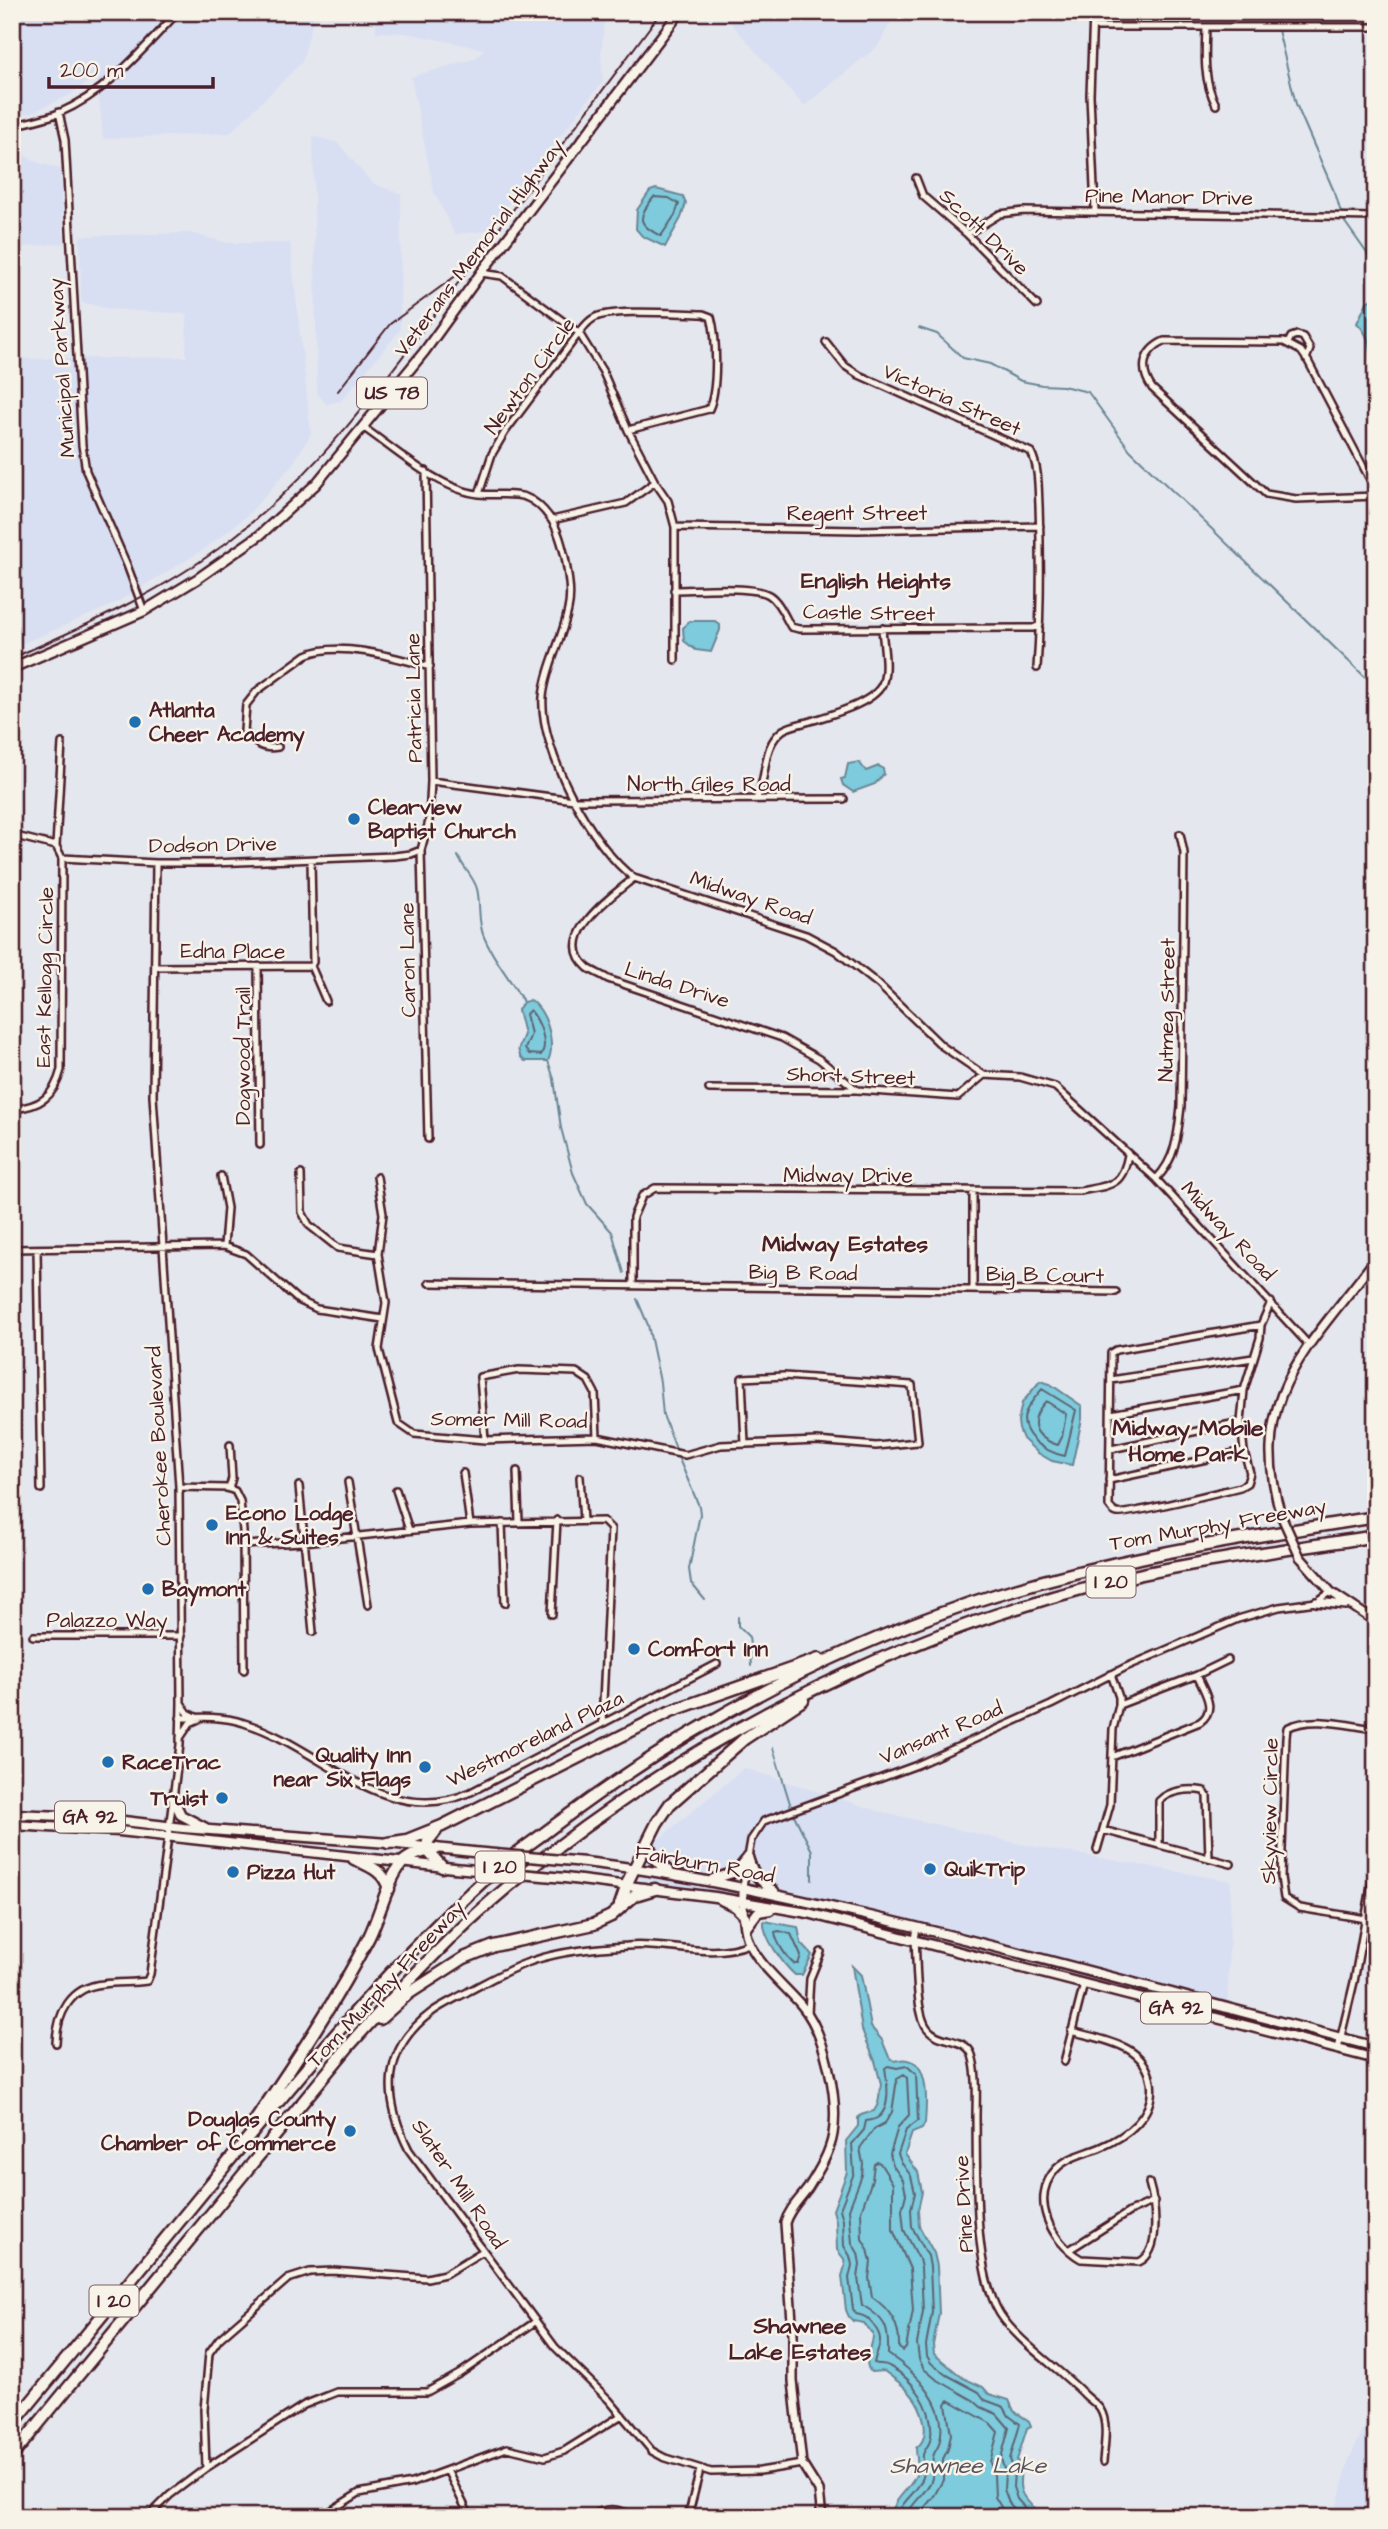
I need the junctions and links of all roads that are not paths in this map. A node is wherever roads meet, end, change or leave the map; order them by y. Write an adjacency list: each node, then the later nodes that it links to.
1 (178, 12): 8 (street)
2 (680, 12): 14 (main road, Veterans Memorial Highway / US 78)
3 (1093, 12): 4 (street)
4 (1093, 27): 6 (street); 11 (street)
5 (1376, 27): 6 (street)
6 (1206, 28): 7 (street)
7 (1216, 105)
8 (59, 112): 9 (street); 30 (street, Municipal Parkway)
9 (12, 126)
10 (916, 178): 13 (street, Scott Drive)
11 (1095, 211): 12 (street, Pine Manor Drive); 13 (street, Pine Manor Drive)
12 (1376, 217)
13 (967, 234): 15 (street, Scott Drive)
14 (481, 273): 16 (street); 20 (main road, Veterans Memorial Highway / US 78)
15 (1037, 305)
16 (579, 333): 21 (street); 21 (street, Newton Circle); 24 (street, Newton Circle)
17 (826, 342): 28 (street, Victoria Street)
18 (1288, 343): 19 (street); 19 (street); 25 (street)
19 (1306, 359): 25 (street)
20 (364, 428): 22 (street); 30 (main road, Veterans Memorial Highway / US 78)
21 (628, 429): 23 (street)
22 (426, 471): 24 (street); 34 (street, Patricia Lane)
23 (655, 482): 26 (street); 27 (street)
24 (479, 494): 26 (street)
25 (1376, 494)
26 (552, 520): 42 (street, Midway Road)
27 (675, 527): 28 (street, Regent Street); 29 (street)
28 (1040, 527): 31 (street, Victoria Street)
29 (674, 590): 32 (street, Castle Street); 33 (street)
30 (144, 611): 35 (main road, Veterans Memorial Highway / US 78)
31 (1040, 625): 32 (street, Castle Street); 36 (street, Victoria Street)
32 (882, 628): 40 (street)
33 (676, 660)
34 (430, 667): 38 (street); 39 (street, Patricia Lane)
35 (12, 668)
36 (1037, 668)
37 (62, 743): 45 (street)
38 (278, 747)
39 (431, 781): 42 (street, Patricia Lane); 46 (street, Caron Lane)
40 (756, 799): 41 (street, North Giles Road); 42 (street, North Giles Road)
41 (844, 799)
42 (574, 800): 50 (street, Midway Road)
43 (1180, 834): 65 (street, Nutmeg Street)
44 (12, 835): 45 (street)
45 (56, 846): 47 (street)
46 (421, 850): 48 (street, Dodson Drive); 59 (street, Caron Lane)
47 (62, 858): 49 (street, Dodson Drive); 58 (street, East Kellogg Circle)
48 (311, 860): 49 (street, Dodson Drive); 51 (street)
49 (156, 863): 52 (street, Cherokee Boulevard)
50 (634, 878): 55 (street, Midway Road); 57 (street, Linda Drive)
51 (311, 966): 53 (street, Edna Place); 54 (street)
52 (155, 967): 53 (street, Edna Place); 70 (street, Cherokee Boulevard)
53 (258, 967): 60 (street, Dogwood Trail)
54 (327, 1001)
55 (985, 1075): 57 (street, Short Street); 61 (street, Midway Road)
56 (709, 1089): 57 (street, Short Street)
57 (857, 1090)
58 (12, 1109)
59 (428, 1139)
60 (260, 1144)
61 (1128, 1155): 65 (street, Midway Road); 66 (street, Midway Drive)
62 (301, 1174): 71 (street)
63 (220, 1175): 67 (street)
64 (377, 1177): 71 (street, Somer Mill Road)
65 (1156, 1180): 77 (street, Midway Road)
66 (973, 1191): 74 (street, Midway Drive); 75 (street)
67 (223, 1246): 70 (street); 78 (street)
68 (12, 1249): 69 (street)
69 (37, 1249): 70 (street); 99 (street)
70 (164, 1249): 98 (street, Cherokee Boulevard)
71 (378, 1254): 78 (street, Somer Mill Road)
72 (1376, 1258): 80 (street)
73 (429, 1283): 74 (street, Big B Road)
74 (633, 1285): 75 (street, Big B Road)
75 (973, 1289): 76 (street, Big B Court)
76 (1116, 1293)
77 (1270, 1301): 79 (street); 80 (street, Midway Road)
78 (383, 1319): 87 (street, Somer Mill Road)
79 (1261, 1325): 81 (street); 82 (street)
80 (1308, 1344): 113 (street, bridge)
81 (1253, 1358): 82 (street); 83 (street)
82 (1111, 1380): 84 (street)
83 (1244, 1390): 84 (street); 85 (street)
84 (1111, 1414): 90 (street)
85 (1241, 1422): 90 (street); 91 (street)
86 (597, 1437): 87 (street, Somer Mill Road); 87 (street); 88 (street, Somer Mill Road)
87 (485, 1440)
88 (745, 1444): 88 (street, Somer Mill Road)
89 (230, 1445): 100 (street)
90 (1111, 1449): 95 (street)
91 (1244, 1451): 95 (street); 95 (street)
92 (517, 1471): 105 (street)
93 (463, 1473): 107 (street)
94 (580, 1478): 104 (street)
95 (1109, 1480)
96 (348, 1482): 109 (street)
97 (299, 1486): 111 (street)
98 (179, 1487): 100 (street); 123 (street, Cherokee Boulevard)
99 (41, 1489)
100 (229, 1489): 112 (street)
101 (396, 1490): 108 (street)
102 (1376, 1517): 124 (highway, Tom Murphy Freeway / I 20)
103 (557, 1520): 104 (street); 105 (street); 119 (street)
104 (583, 1521): 136 (street)
105 (519, 1522): 106 (street)
106 (502, 1523): 107 (street); 116 (street)
107 (470, 1524): 108 (street)
108 (409, 1530): 109 (street)
109 (358, 1534): 111 (street); 117 (street)
110 (1376, 1536): 127 (highway, Tom Murphy Freeway / I 20)
111 (304, 1542): 112 (street); 121 (street)
112 (242, 1545): 128 (street)
113 (1321, 1582): 114 (street); 115 (street)
114 (1331, 1592): 115 (street, Vansant Road); 118 (street)
115 (1316, 1602): 118 (street); 129 (street, Vansant Road)
116 (505, 1603)
117 (368, 1605)
118 (1350, 1606): 120 (street)
119 (552, 1614)
120 (1376, 1622)
121 (313, 1632)
122 (33, 1636): 123 (street, Palazzo Way)
123 (180, 1636): 131 (street, Cherokee Boulevard)
124 (856, 1647): 144 (highway); 191 (highway, Tom Murphy Freeway / I 20)
125 (1228, 1660): 130 (street)
126 (717, 1664): 136 (street, Westmoreland Plaza)
127 (857, 1669): 149 (highway); 186 (highway, Tom Murphy Freeway / I 20)
128 (244, 1670)
129 (1111, 1674): 132 (street); 153 (street, Vansant Road)
130 (1197, 1675): 132 (street); 139 (street)
131 (181, 1703): 133 (street); 135 (street, Cherokee Boulevard)
132 (1119, 1704): 139 (street)
133 (195, 1717): 134 (street, Westmoreland Plaza); 135 (street, Westmoreland Plaza)
134 (207, 1717): 136 (street, Westmoreland Plaza); 138 (street)
135 (180, 1718): 138 (street, Cherokee Boulevard)
136 (603, 1724)
137 (1376, 1729): 173 (street, Skyview Circle)
138 (180, 1738): 140 (street, Cherokee Boulevard)
139 (1112, 1757): 146 (street)
140 (172, 1796): 143 (street, Cherokee Boulevard); 145 (main road)
141 (12, 1814): 143 (main road, Fairburn Road / GA 92)
142 (12, 1825): 147 (main road, Fairburn Road / GA 92)
143 (168, 1826): 145 (main road, Fairburn Road / GA 92); 147 (street, Cherokee Boulevard)
144 (442, 1826): 148 (highway); 151 (highway)
145 (212, 1830): 148 (main road, Fairburn Road / GA 92)
146 (1103, 1830): 150 (street); 152 (street)
147 (166, 1836): 154 (main road, Fairburn Road / GA 92); 185 (street, Cherokee Boulevard)
148 (387, 1843): 151 (main road, Fairburn Road / GA 92)
149 (648, 1843): 160 (highway); 161 (highway)
150 (1159, 1845): 155 (street); 155 (street)
151 (430, 1849): 157 (highway); 159 (highway); 160 (main road, Fairburn Road / GA 92, bridge)
152 (1097, 1850)
153 (748, 1857): 162 (main road); 164 (street, Vansant Road); 167 (main road)
154 (354, 1858): 157 (main road, Fairburn Road / GA 92); 165 (highway)
155 (1209, 1858): 158 (street)
156 (1376, 1859): 173 (street)
157 (402, 1864): 159 (main road, Fairburn Road / GA 92); 165 (highway)
158 (1231, 1864)
159 (442, 1867): 163 (main road, Fairburn Road / GA 92, bridge)
160 (635, 1868): 161 (main road, Fairburn Road / GA 92); 163 (highway)
161 (669, 1873): 162 (main road, Fairburn Road / GA 92)
162 (708, 1880): 164 (main road, Fairburn Road / GA 92)
163 (626, 1885): 166 (main road, Fairburn Road / GA 92); 170 (highway)
164 (743, 1886): 167 (main road, Fairburn Road / GA 92); 169 (street, Vansant Road)
165 (389, 1889): 191 (highway)
166 (655, 1889): 168 (main road, Fairburn Road / GA 92); 170 (highway)
167 (780, 1895): 174 (main road, Fairburn Road / GA 92)
168 (715, 1897): 169 (main road, Fairburn Road / GA 92); 172 (main road)
169 (743, 1901): 171 (main road, Fairburn Road / GA 92); 172 (street, Vansant Road)
170 (620, 1906): 186 (highway)
171 (787, 1910): 175 (main road); 176 (main road, Fairburn Road / GA 92)
172 (745, 1917): 175 (street, Vansant Road)
173 (1366, 1919): 184 (street)
174 (917, 1927): 176 (street, Pine Drive); 180 (main road, Fairburn Road / GA 92)
175 (746, 1928): 177 (street, Vansant Road)
176 (915, 1940): 179 (main road, Fairburn Road / GA 92); 200 (street, Pine Drive)
177 (749, 1944): 182 (street, Vansant Road); 194 (street, Slater Mill Road)
178 (821, 1952): 182 (street)
179 (1031, 1970): 180 (main road); 181 (main road, Fairburn Road / GA 92)
180 (1087, 1971): 184 (main road, Fairburn Road / GA 92)
181 (1084, 1984): 183 (street); 188 (main road, Fairburn Road / GA 92)
182 (807, 2014): 201 (street, Vansant Road)
183 (1072, 2031): 190 (street); 195 (street)
184 (1340, 2038): 187 (main road, Fairburn Road / GA 92); 188 (street)
185 (56, 2043)
186 (348, 2047): 199 (highway, Tom Murphy Freeway / I 20)
187 (1376, 2047)
188 (1338, 2049): 189 (main road, Fairburn Road / GA 92)
189 (1376, 2059)
190 (1064, 2062)
191 (217, 2176): 198 (highway, Tom Murphy Freeway / I 20)
192 (1149, 2183): 193 (street)
193 (1154, 2201): 195 (street); 195 (street)
194 (483, 2250): 196 (street, Slater Mill Road); 202 (street)
195 (1069, 2250)
196 (535, 2322): 197 (street, Slater Mill Road); 202 (street)
197 (622, 2415): 203 (street); 204 (street, Slater Mill Road)
198 (12, 2426)
199 (12, 2456)
200 (1103, 2462)
201 (802, 2464): 204 (street, Slater Mill Road); 211 (street)
202 (206, 2468): 205 (street)
203 (447, 2470): 206 (street); 207 (street)
204 (700, 2470): 210 (street)
205 (148, 2517)
206 (321, 2517)
207 (471, 2517)
208 (590, 2517): 209 (street)
209 (638, 2517)
210 (688, 2517)
211 (822, 2517)

